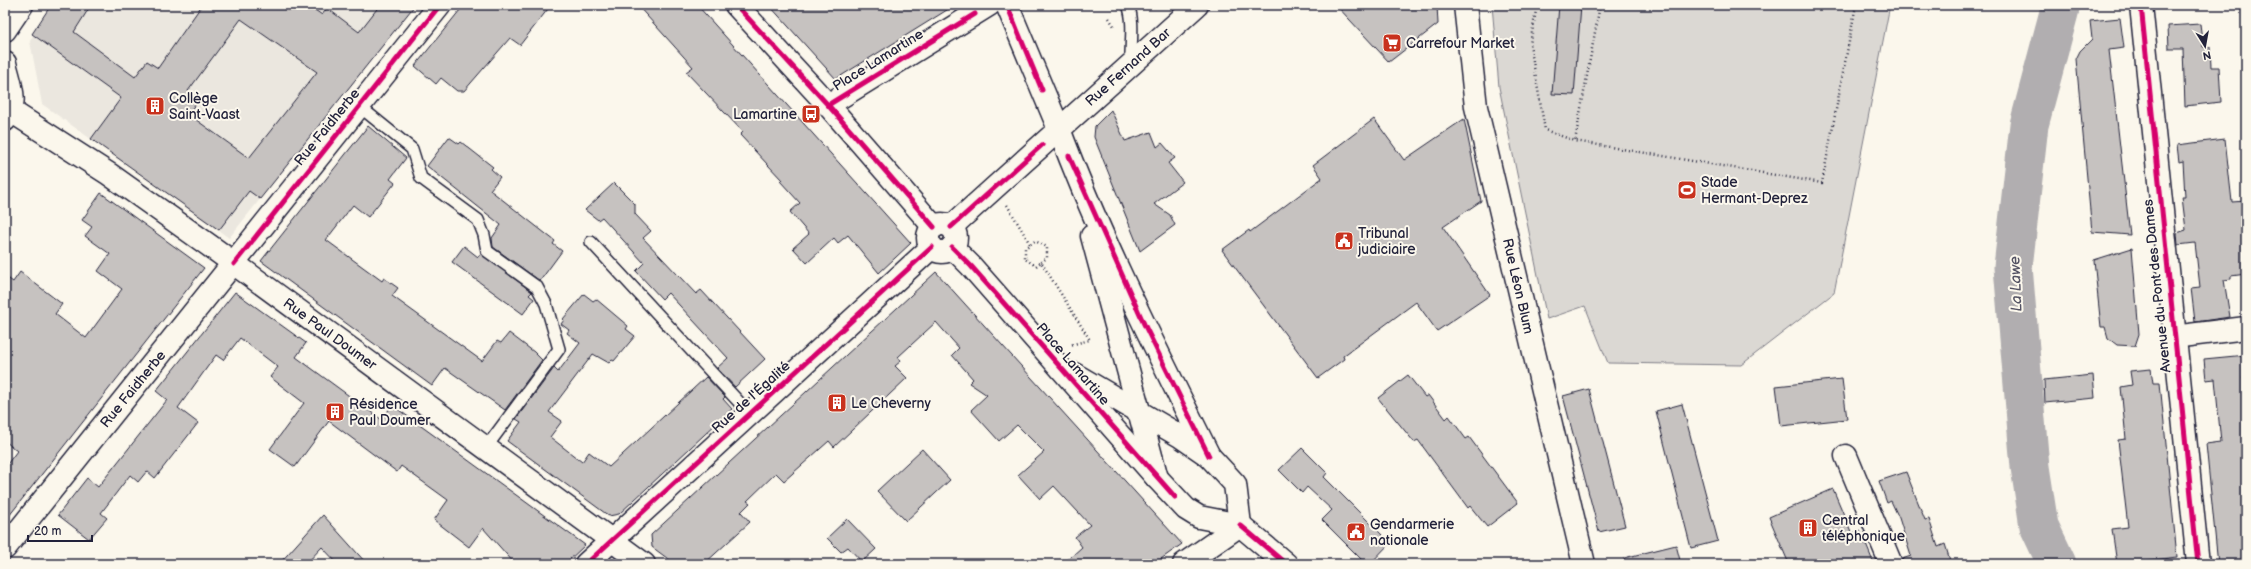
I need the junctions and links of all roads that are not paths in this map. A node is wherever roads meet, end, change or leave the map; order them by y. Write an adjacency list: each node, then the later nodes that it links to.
1 (22, 5): 10 (street)
2 (440, 5): 14 (street, Rue Faidherbe)
3 (736, 5): 13 (street)
4 (988, 5): 13 (street, Place Lamartine)
5 (1007, 5): 16 (street)
6 (1128, 5): 12 (lane)
7 (1197, 5): 12 (street, Rue Fernand Bar)
8 (1465, 5): 37 (street, Rue Léon Blum)
9 (2141, 5): 22 (street, Avenue du Pont des Dames)
10 (5, 30)
11 (5, 64): 15 (street)
12 (1131, 66): 16 (street, Rue Fernand Bar)
13 (828, 105): 18 (street, Place Lamartine)
14 (359, 106): 20 (street, Rue Faidherbe); 26 (lane)
15 (8, 115): 20 (street, Rue Paul Doumer)
16 (1059, 129): 17 (street); 18 (street)
17 (1076, 177): 24 (street, Place Lamartine); 27 (street, Place Lamartine)
18 (942, 237): 23 (street, Place Lamartine); 25 (street, Rue de l'Égalité)
19 (591, 242): 25 (lane)
20 (234, 264): 26 (street, Rue Paul Doumer); 32 (street, Rue Faidherbe)
21 (2246, 328): 22 (street)
22 (2174, 337): 39 (street, Avenue du Pont des Dames)
23 (1056, 362): 24 (street, Place Lamartine); 29 (street, Place Lamartine)
24 (1140, 412): 27 (street, Place Lamartine); 29 (street, Place Lamartine)
25 (750, 414): 31 (street, Rue de l'Égalité)
26 (484, 449): 31 (street, Rue Paul Doumer)
27 (1209, 456): 30 (street, Place Lamartine)
28 (1846, 456): 38 (street)
29 (1157, 478): 30 (street, Place Lamartine)
30 (1240, 525): 35 (street); 36 (street)
31 (612, 540): 33 (street, Rue de l'Égalité); 34 (street, Rue Paul Doumer)
32 (5, 548)
33 (586, 564)
34 (644, 564)
35 (1184, 564)
36 (1286, 564)
37 (1584, 564)
38 (1891, 564)
39 (2198, 564)

